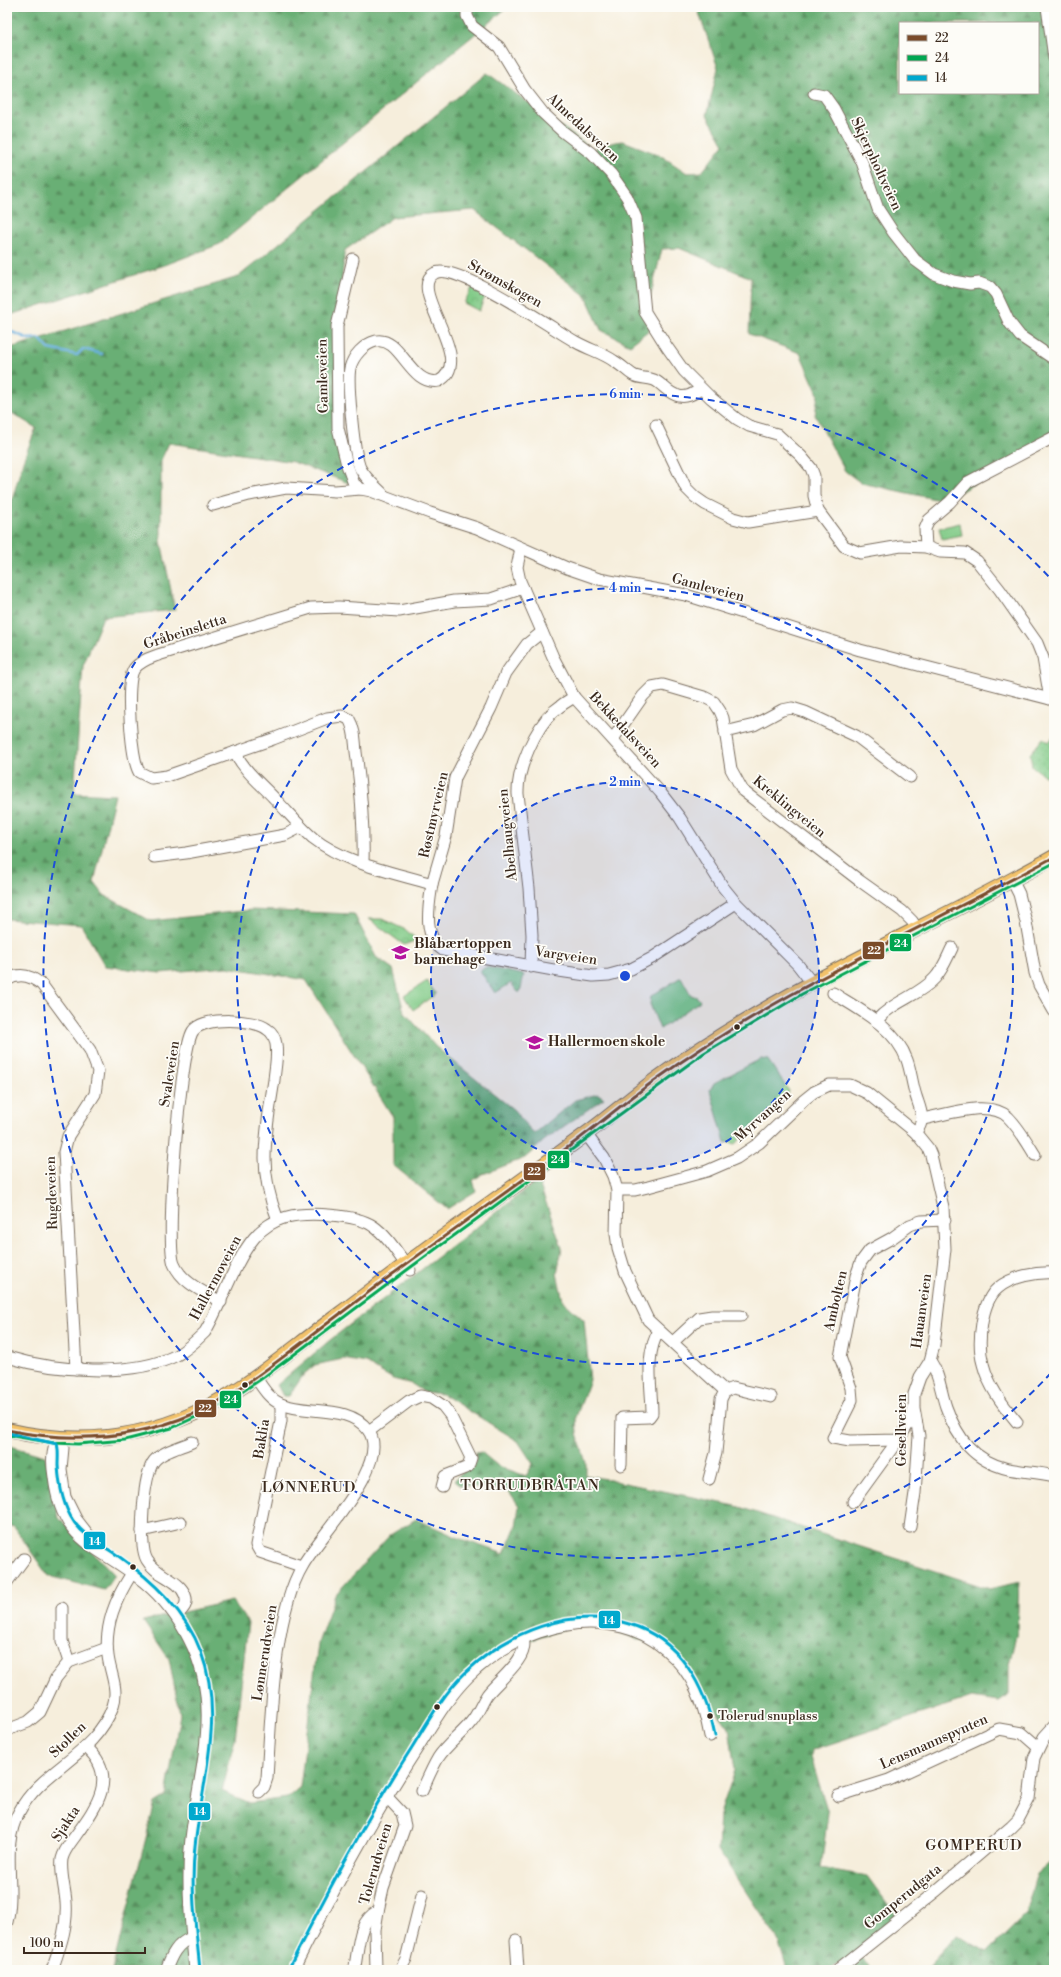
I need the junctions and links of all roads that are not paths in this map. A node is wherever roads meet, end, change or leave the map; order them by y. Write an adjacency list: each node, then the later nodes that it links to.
1 (467, 7): 7 (street, Almedalsveien)
2 (1047, 7): 3 (street)
3 (1054, 58)
4 (814, 93): 6 (street, Skjerpholtveien)
5 (354, 259): 10 (street, Gamleveien)
6 (1054, 359)
7 (701, 389): 11 (street, Strømskogen); 13 (street, Almedalsveien)
8 (656, 425): 13 (street)
9 (1054, 437): 14 (street)
10 (361, 489): 11 (street, Gamleveien); 12 (street, Gamleveien)
11 (386, 496): 15 (street, Gamleveien)
12 (213, 505)
13 (818, 511): 14 (street, Almedalsveien)
14 (926, 547): 19 (street, Almedalsveien)
15 (521, 548): 16 (street, Bekkedalsveien); 19 (street, Gamleveien)
16 (523, 588): 17 (street, Bekkedalsveien); 22 (street, Gråbeinsletta)
17 (542, 632): 18 (street, Bekkedalsveien); 29 (street, Røstmyrveien)
18 (574, 697): 21 (street, Bekkedalsveien); 33 (street, Abelhaugveien)
19 (1052, 699)
20 (725, 732): 21 (street, Kreklingveien); 23 (street); 31 (street, Kreklingveien)
21 (613, 739): 30 (street, Bekkedalsveien)
22 (235, 752): 24 (street); 27 (street, Gråbeinsletta)
23 (910, 777)
24 (301, 827): 25 (street); 27 (street)
25 (154, 857)
26 (1054, 857): 28 (main road)
27 (363, 863): 29 (street)
28 (1012, 880): 31 (main road); 37 (street)
29 (432, 884): 33 (street, Vargveien)
30 (736, 903): 33 (street, Vargveien); 35 (street, Bekkedalsveien)
31 (917, 929): 35 (main road)
32 (952, 948): 38 (street)
33 (531, 967)
34 (7, 980): 54 (street, Rugdeveien)
35 (812, 983): 41 (main road)
36 (833, 994): 38 (street)
37 (1054, 1010)
38 (876, 1021): 39 (street)
39 (922, 1119): 40 (street); 42 (street)
40 (915, 1132): 43 (street, Myrvangen); 45 (street, Hauanveien)
41 (586, 1134): 43 (street); 46 (main road)
42 (1035, 1155)
43 (617, 1190): 50 (street)
44 (278, 1220): 46 (street, Hallermoveien); 48 (street, Hallermoveien); 48 (street, Svaleveien)
45 (944, 1220): 53 (street, Hauanveien); 64 (street, Ambolten)
46 (408, 1267): 55 (main road)
47 (1054, 1273): 60 (street)
48 (221, 1302): 54 (street, Hallermoveien)
49 (741, 1316): 51 (street)
50 (658, 1331): 51 (street); 67 (street)
51 (673, 1342): 56 (street)
52 (7, 1357): 54 (street, Hallermoveien)
53 (930, 1361): 59 (street, Gesellveien); 68 (street, Hauanveien)
54 (76, 1369)
55 (258, 1381): 58 (street); 66 (main road)
56 (725, 1391): 57 (street); 69 (street)
57 (772, 1397)
58 (281, 1404): 62 (street); 76 (street, Baklia)
59 (914, 1408): 64 (street); 73 (street, Gesellveien)
60 (1016, 1422)
61 (7, 1430): 66 (main road)
62 (369, 1431): 70 (street); 76 (street, Lønnerudveien)
63 (7, 1438): 66 (main road)
64 (898, 1440): 71 (street)
65 (192, 1442): 74 (street)
66 (58, 1445): 77 (street)
67 (621, 1465)
68 (1054, 1476)
69 (709, 1479)
70 (442, 1487)
71 (853, 1502)
72 (181, 1522): 74 (street)
73 (910, 1527)
74 (142, 1531): 80 (street)
75 (24, 1559): 78 (street)
76 (302, 1566): 90 (street, Lønnerudveien)
77 (132, 1573): 80 (street); 82 (street, Stollen)
78 (7, 1582)
79 (62, 1608): 83 (street)
80 (176, 1616): 96 (street)
81 (523, 1639): 86 (street); 89 (street); 91 (street)
82 (107, 1648): 83 (street); 87 (street, Stollen)
83 (69, 1662): 85 (street)
84 (1054, 1726): 88 (street, Gomperudgata)
85 (7, 1730)
86 (710, 1736)
87 (86, 1747): 95 (street, Stollen); 98 (street, Sjakta)
88 (1038, 1748): 92 (street, Lensmannspynten); 106 (street, Gomperudgata)
89 (422, 1791)
90 (258, 1792)
91 (386, 1796): 94 (street, Tolerudveien); 101 (street)
92 (838, 1796)
93 (422, 1895): 104 (street)
94 (378, 1911): 102 (street); 103 (street, Tolerudveien)
95 (7, 1922)
96 (192, 1938): 99 (street); 100 (street)
97 (516, 1940): 105 (street)
98 (52, 1970)
99 (166, 1970)
100 (195, 1970)
101 (293, 1970)
102 (353, 1970)
103 (376, 1970)
104 (400, 1970)
105 (518, 1970)
106 (837, 1970)

